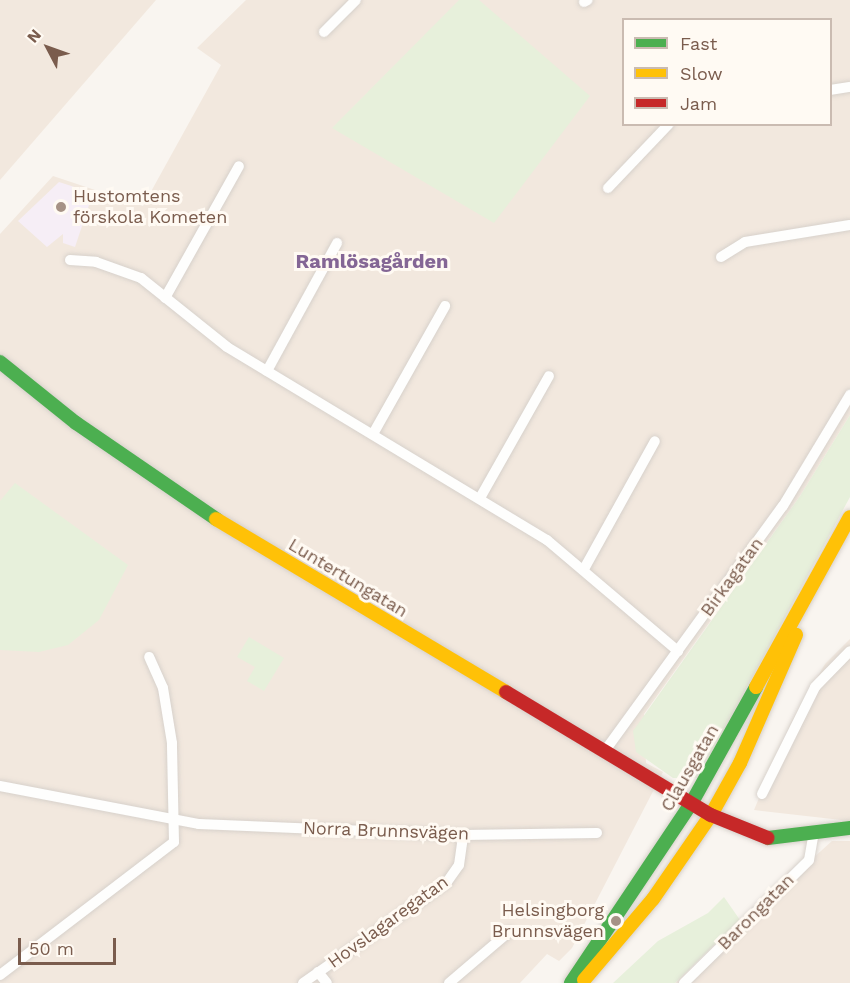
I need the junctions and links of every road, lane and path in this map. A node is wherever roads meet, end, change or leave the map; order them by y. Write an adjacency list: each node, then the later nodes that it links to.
1 (356, 0): 2 (street)
2 (324, 32)
3 (850, 87): 4 (street)
4 (832, 90)
5 (667, 126): 7 (street)
6 (239, 166): 12 (street)
7 (608, 188)
8 (850, 225): 10 (street)
9 (337, 243): 15 (street)
10 (721, 257)
11 (69, 260): 12 (street)
12 (165, 298): 15 (street)
13 (445, 306): 18 (street)
14 (0, 362): 27 (main road, Luntertungatan)
15 (267, 371): 18 (street)
16 (549, 376): 20 (street)
17 (850, 395): 24 (street, Birkagatan)
18 (373, 434): 20 (street)
19 (655, 441): 23 (street)
20 (480, 498): 23 (street)
21 (850, 517): 22 (main road, Clausgatan)
22 (827, 563): 30 (main road, Clausgatan); 31 (main road, Clausgatan)
23 (584, 570): 24 (street)
24 (678, 651): 27 (street, Birkagatan)
25 (850, 651): 29 (street)
26 (149, 657): 32 (street)
27 (604, 752): 30 (main road, Luntertungatan)
28 (0, 786): 32 (street, Norra Brunnsvägen)
29 (762, 794)
30 (691, 804): 31 (main road, Luntertungatan); 43 (main road, Clausgatan)
31 (711, 815): 35 (main road, Luntertungatan); 44 (main road, Clausgatan)
32 (175, 820): 36 (street, Norra Brunnsvägen); 39 (street)
33 (850, 828): 35 (main road, Luntertungatan)
34 (597, 833): 36 (street, Norra Brunnsvägen)
35 (814, 833): 45 (street, Barongatan)
36 (463, 835): 38 (street, Hovslagaregatan)
37 (509, 932): 42 (street)
38 (318, 972): 40 (street, Hovslagaregatan); 41 (street, Hovslagaregatan)
39 (0, 975)
40 (303, 983)
41 (327, 983)
42 (449, 983)
43 (571, 983)
44 (580, 983)
45 (684, 983)

